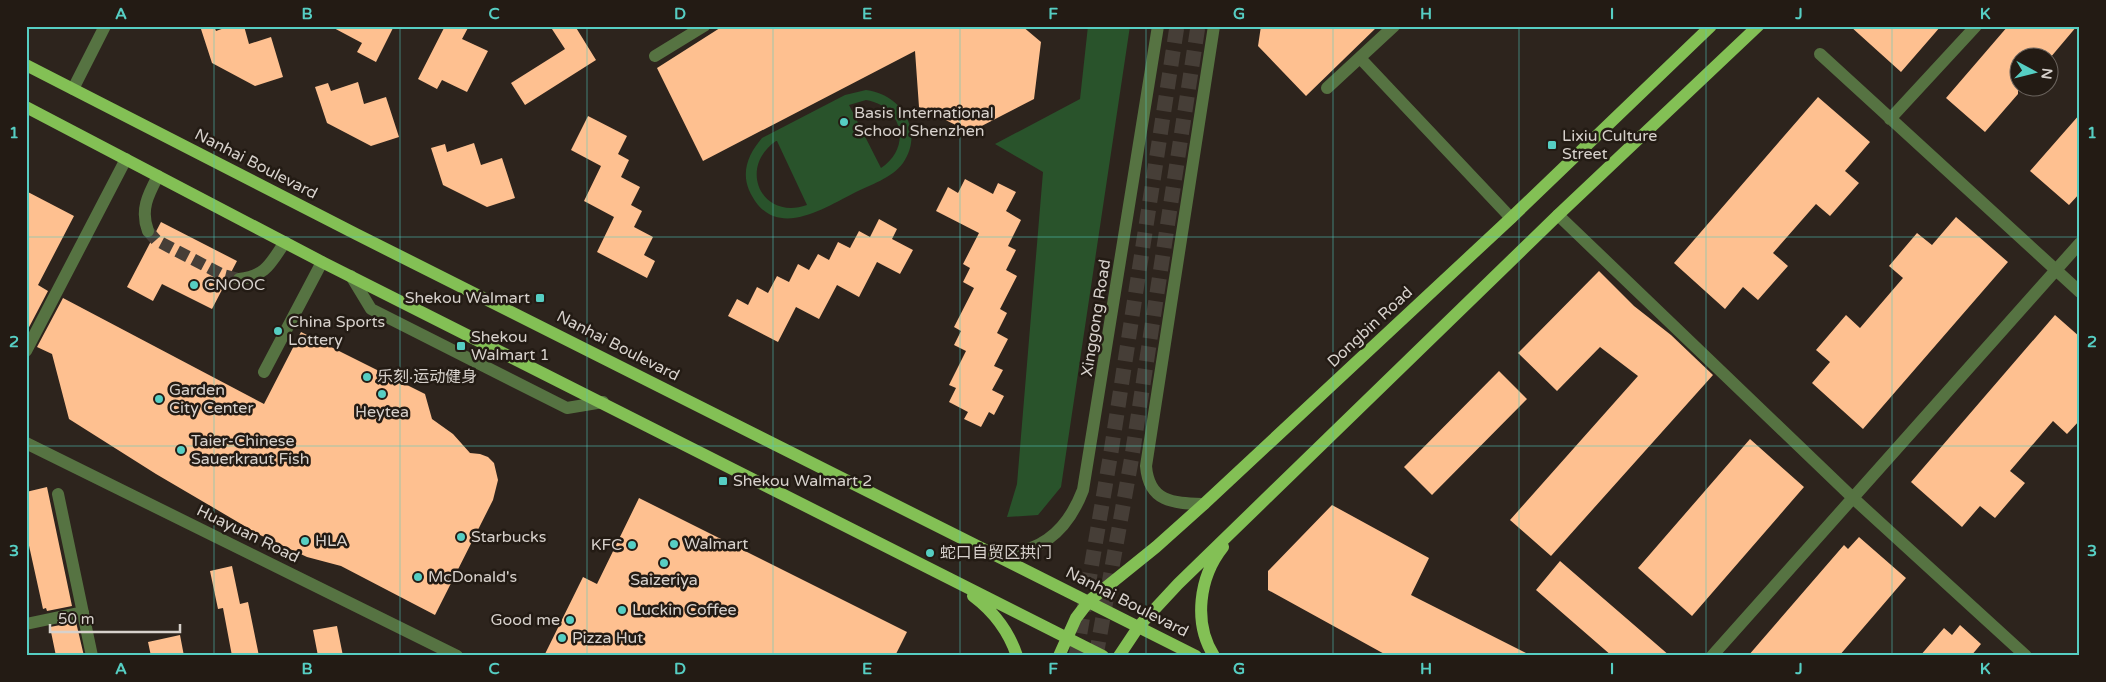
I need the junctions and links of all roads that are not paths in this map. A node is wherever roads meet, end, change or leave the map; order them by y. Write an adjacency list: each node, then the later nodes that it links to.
1 (105, 26): 14 (street)
2 (704, 26): 10 (street)
3 (1158, 26): 37 (street, Xinggong Road)
4 (1214, 26): 35 (street)
5 (1394, 26): 11 (street)
6 (1711, 26): 20 (main road, Dongbin Road)
7 (1758, 26): 19 (main road)
8 (1976, 26): 16 (street)
9 (1820, 54): 16 (street)
10 (655, 56)
11 (1360, 58): 13 (street); 20 (street)
12 (26, 65): 14 (main road, Nanhai Boulevard)
13 (1327, 88)
14 (73, 89): 37 (main road, Nanhai Boulevard)
15 (26, 106): 17 (main road)
16 (1890, 118): 25 (street)
17 (126, 159): 18 (main road); 29 (street)
18 (158, 176): 21 (street); 22 (main road)
19 (1558, 215): 34 (street); 36 (main road)
20 (1511, 218): 35 (main road, Dongbin Road)
21 (148, 231)
22 (285, 242): 24 (main road); 27 (street)
23 (2080, 243): 25 (street)
24 (322, 262): 26 (main road); 30 (street)
25 (2056, 270): 28 (street); 34 (street)
26 (351, 276): 31 (main road); 31 (street)
27 (239, 279)
28 (2080, 292)
29 (26, 351)
30 (264, 372)
31 (603, 402): 38 (main road)
32 (26, 443): 44 (street, Huayuan Road)
33 (58, 494): 40 (street)
34 (1853, 498): 52 (street); 53 (street)
35 (1204, 504): 39 (main road, Dongbin Road)
36 (1241, 524): 42 (main road); 51 (main road)
37 (988, 550): 39 (main road, Nanhai Boulevard)
38 (952, 579): 43 (main road); 46 (main road)
39 (1089, 601): 42 (main road, Nanhai Boulevard); 43 (main road, Dongbin Road)
40 (83, 612): 41 (street); 45 (street)
41 (26, 624)
42 (1139, 626): 49 (main road); 50 (main road, Nanhai Boulevard)
43 (1066, 636): 47 (main road, Dongbin Road); 48 (main road)
44 (455, 655)
45 (92, 656)
46 (1017, 656)
47 (1060, 656)
48 (1104, 656)
49 (1119, 656)
50 (1196, 656)
51 (1214, 656)
52 (1712, 656)
53 (2026, 656)

